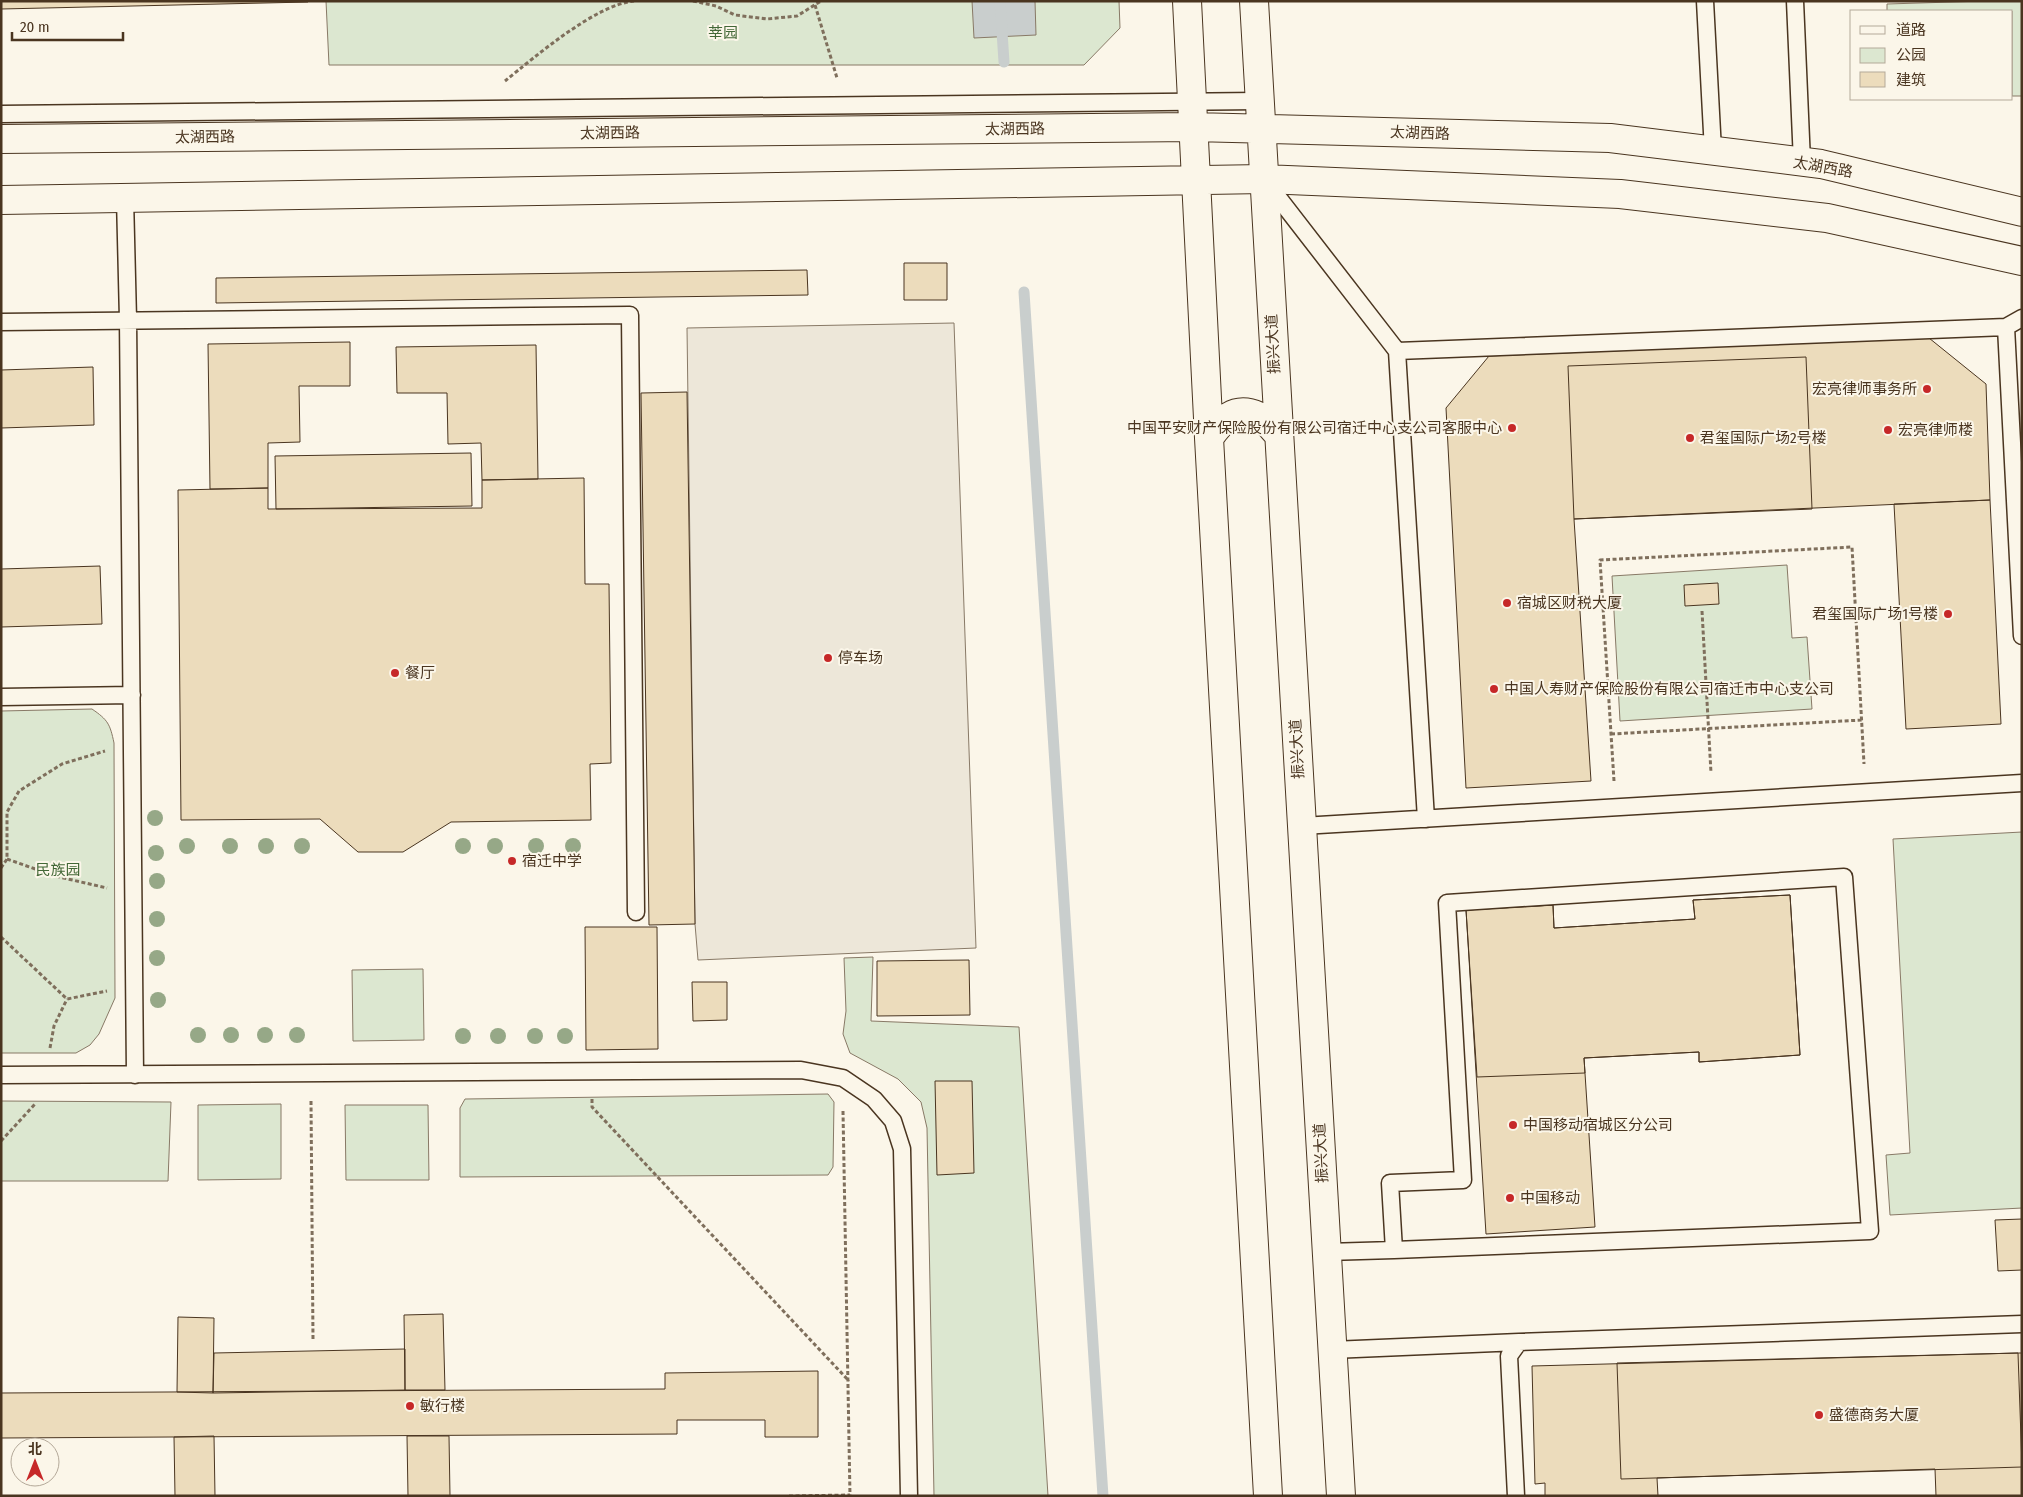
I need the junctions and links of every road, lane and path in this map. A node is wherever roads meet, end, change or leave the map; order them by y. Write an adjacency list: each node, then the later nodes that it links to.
1 (634, 1): 11 (path)
2 (693, 1): 8 (path)
3 (821, 1): 8 (path)
4 (1187, 1): 13 (street)
5 (1254, 1): 9 (street, 振兴大道)
6 (1705, 1): 16 (lane)
7 (1795, 1): 17 (lane)
8 (815, 5): 10 (path)
9 (1259, 101): 13 (lane); 14 (street, 振兴大道)
10 (845, 106): 11 (lane); 13 (lane)
11 (469, 109): 12 (lane)
12 (1, 114)
13 (1193, 115): 14 (street, 太湖西路); 15 (street, 太湖西路); 19 (street)
14 (1261, 128): 16 (street, 太湖西路); 18 (street, 振兴大道)
15 (1, 139)
16 (1712, 151): 17 (street, 太湖西路)
17 (1802, 162): 22 (street, 太湖西路)
18 (1264, 179): 19 (street); 23 (street); 28 (lane); 29 (street, 振兴大道)
19 (1195, 180): 20 (street); 30 (street)
20 (125, 198): 21 (street); 25 (lane)
21 (1, 200)
22 (2022, 212)
23 (2022, 261)
24 (2022, 318): 27 (lane)
25 (128, 319): 26 (lane); 33 (lane); 48 (lane)
26 (1, 322)
27 (2006, 327): 28 (lane); 32 (lane)
28 (1397, 350): 43 (lane)
29 (1279, 435): 30 (street); 44 (street, 振兴大道)
30 (1209, 438): 66 (street)
31 (1702, 611): 36 (path)
32 (2022, 636)
33 (132, 695): 34 (lane); 38 (lane)
34 (1, 697)
35 (1862, 720): 36 (path); 37 (path); 40 (path)
36 (1709, 728): 37 (path); 41 (path)
37 (1611, 734): 42 (path)
38 (132, 742): 45 (path); 47 (lane)
39 (2022, 782): 40 (lane)
40 (1866, 792): 41 (lane)
41 (1713, 801): 42 (lane)
42 (1616, 807): 43 (lane)
43 (1426, 819): 44 (lane)
44 (1302, 826): 57 (street, 振兴大道)
45 (7, 859): 46 (path); 47 (path)
46 (1, 868)
47 (134, 890): 50 (lane)
48 (636, 912)
49 (1, 936): 50 (path)
50 (135, 987): 53 (lane)
51 (591, 1071): 52 (lane); 55 (lane); 62 (path)
52 (311, 1073): 53 (lane); 59 (path)
53 (135, 1074): 54 (lane)
54 (1, 1075)
55 (843, 1078): 62 (path); 65 (lane)
56 (1394, 1250): 56 (lane); 57 (lane)
57 (1327, 1252): 61 (street, 振兴大道)
58 (2022, 1324): 60 (lane)
59 (313, 1339)
60 (1519, 1342): 61 (lane); 68 (lane)
61 (1332, 1350): 67 (street, 振兴大道)
62 (849, 1381): 63 (path)
63 (850, 1495): 64 (path)
64 (789, 1496)
65 (909, 1496)
66 (1268, 1496)
67 (1341, 1496)
68 (1516, 1496)

